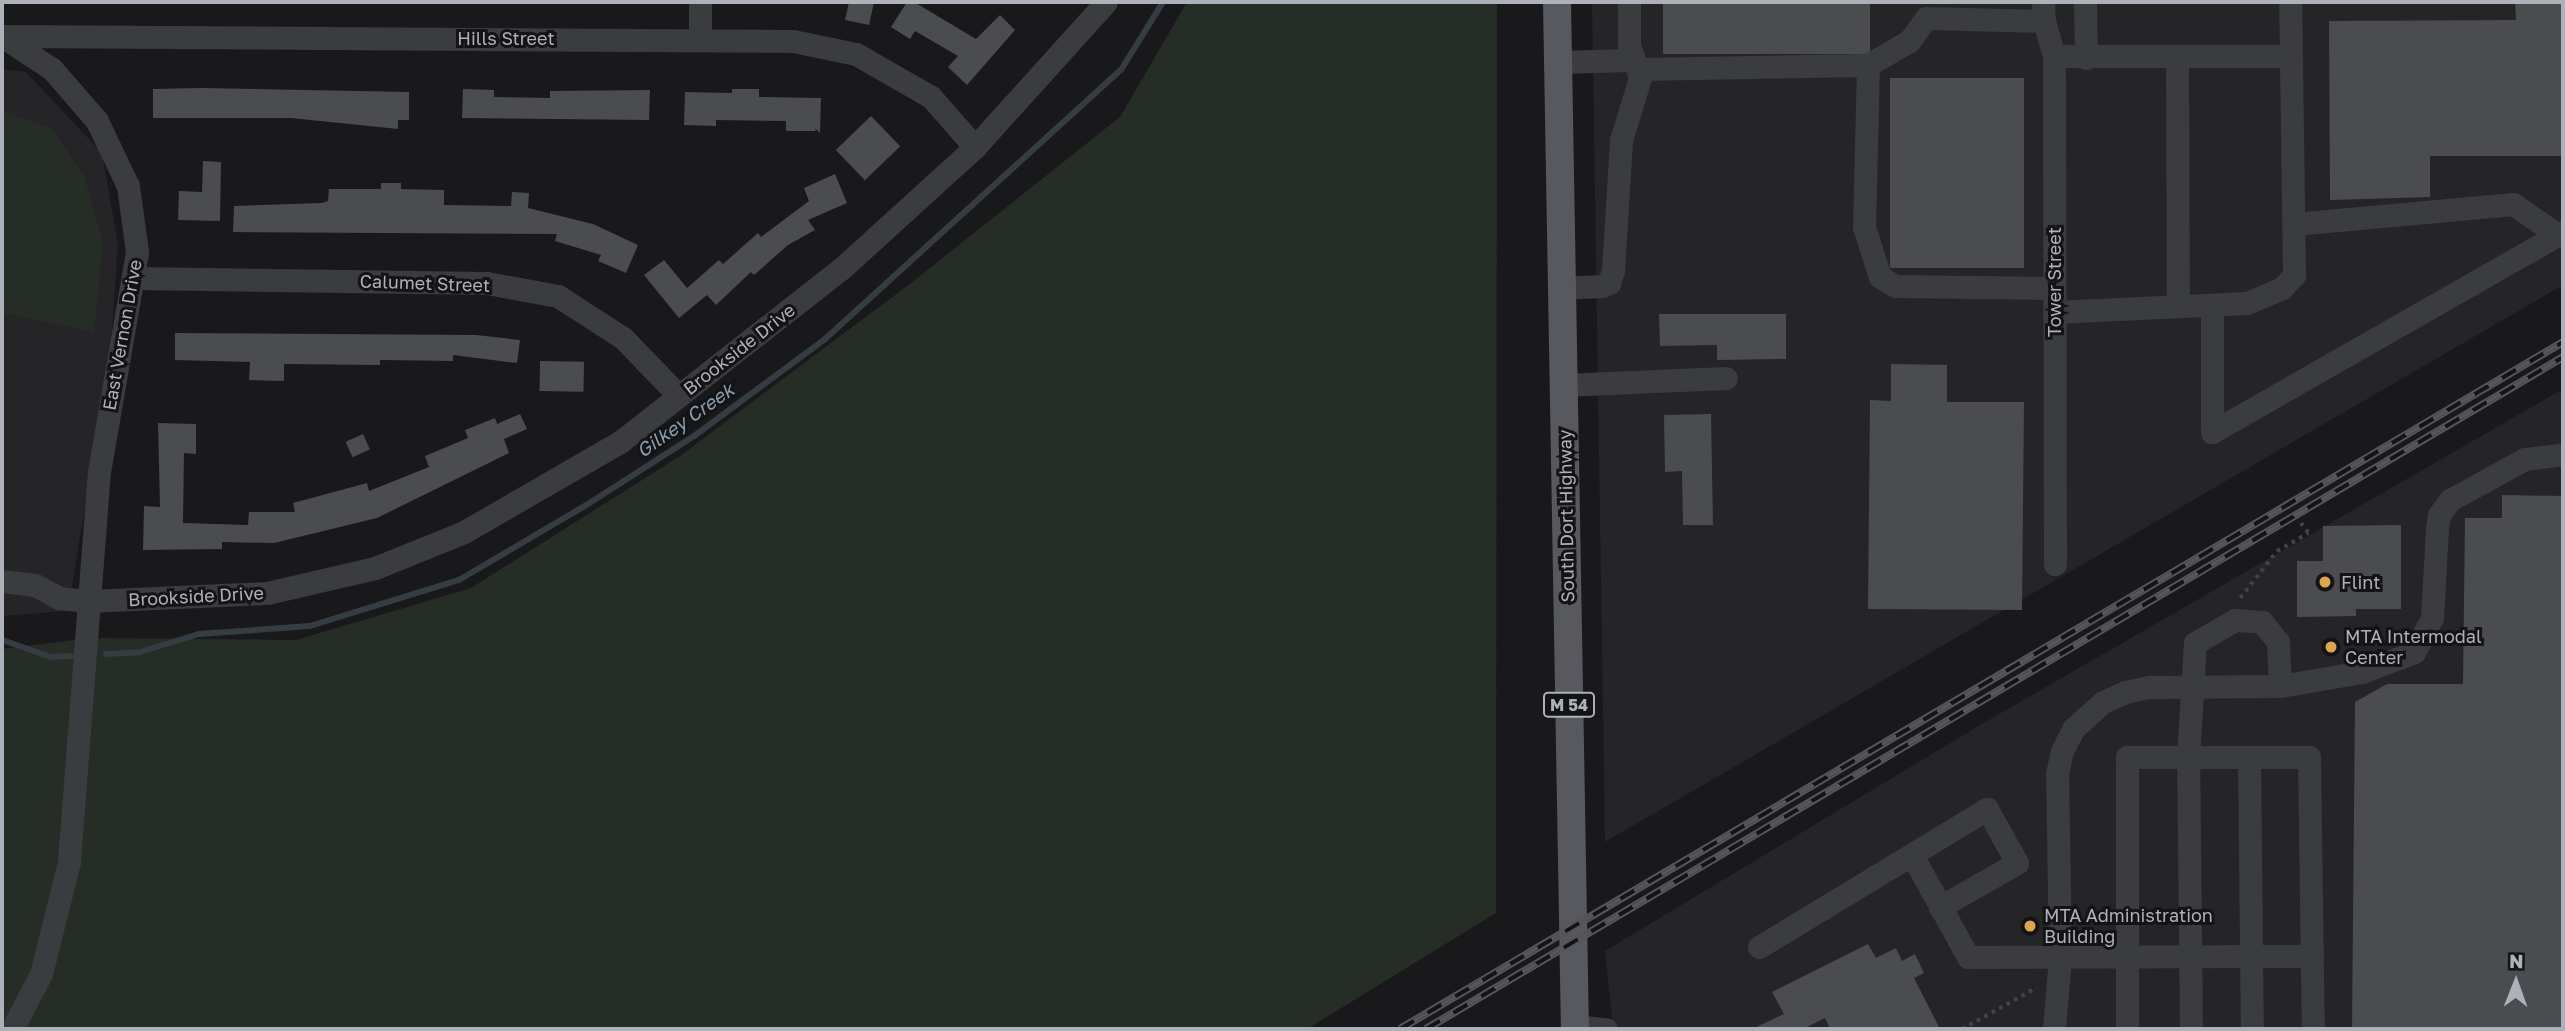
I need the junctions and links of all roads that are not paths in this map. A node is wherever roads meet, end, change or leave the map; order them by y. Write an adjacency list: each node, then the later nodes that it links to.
1 (701, 2): 10 (street)
2 (1106, 2): 18 (street, Brookside Drive)
3 (1557, 2): 15 (main road, South Dort Highway / M 54)
4 (1629, 2): 16 (street)
5 (2085, 2): 14 (street)
6 (2290, 2): 12 (street)
7 (1926, 10): 8 (street); 17 (street)
8 (2043, 11): 11 (street, Tower Street)
9 (2, 36): 10 (street, Hills Street); 21 (street, East Vernon Drive)
10 (700, 38): 18 (street, Hills Street)
11 (2054, 56): 14 (street); 23 (street, Tower Street)
12 (2289, 56): 13 (street); 19 (street)
13 (2177, 57): 14 (street); 25 (street)
14 (2086, 58)
15 (1557, 62): 16 (street); 22 (main road, South Dort Highway / M 54)
16 (1636, 64): 17 (street); 22 (street)
17 (1868, 65): 23 (street)
18 (975, 147): 29 (street, Brookside Drive)
19 (2294, 224): 20 (street); 24 (street)
20 (2561, 233): 24 (street)
21 (134, 278): 29 (street, Calumet Street); 33 (street, East Vernon Drive)
22 (1561, 288): 28 (main road, South Dort Highway / M 54)
23 (2054, 288): 26 (street, Tower Street)
24 (2212, 304): 25 (street)
25 (2178, 306): 26 (street)
26 (2054, 312): 31 (street, Tower Street)
27 (1726, 378): 28 (street)
28 (1563, 385): 46 (main road, South Dort Highway / M 54)
29 (678, 396): 33 (street, Brookside Drive)
30 (2563, 454): 34 (street)
31 (2055, 564)
32 (2, 581): 33 (street, Brookside Drive)
33 (88, 601): 47 (street, East Vernon Drive)
34 (2280, 686): 35 (street); 35 (street)
35 (2190, 687): 36 (street); 44 (street)
36 (2188, 757): 37 (street); 42 (street); 45 (street)
37 (2249, 757): 41 (street); 43 (street)
38 (1912, 855): 39 (street); 39 (street); 40 (street)
39 (1940, 907): 44 (street)
40 (1759, 947)
41 (2312, 956): 43 (street); 53 (street)
42 (2190, 957): 43 (street); 45 (street); 51 (street)
43 (2251, 957): 52 (street)
44 (2060, 958): 45 (street); 49 (street)
45 (2127, 958): 50 (street)
46 (1575, 1027): 48 (street)
47 (12, 1029)
48 (1606, 1029)
49 (2054, 1029)
50 (2127, 1029)
51 (2190, 1029)
52 (2252, 1029)
53 (2313, 1029)

